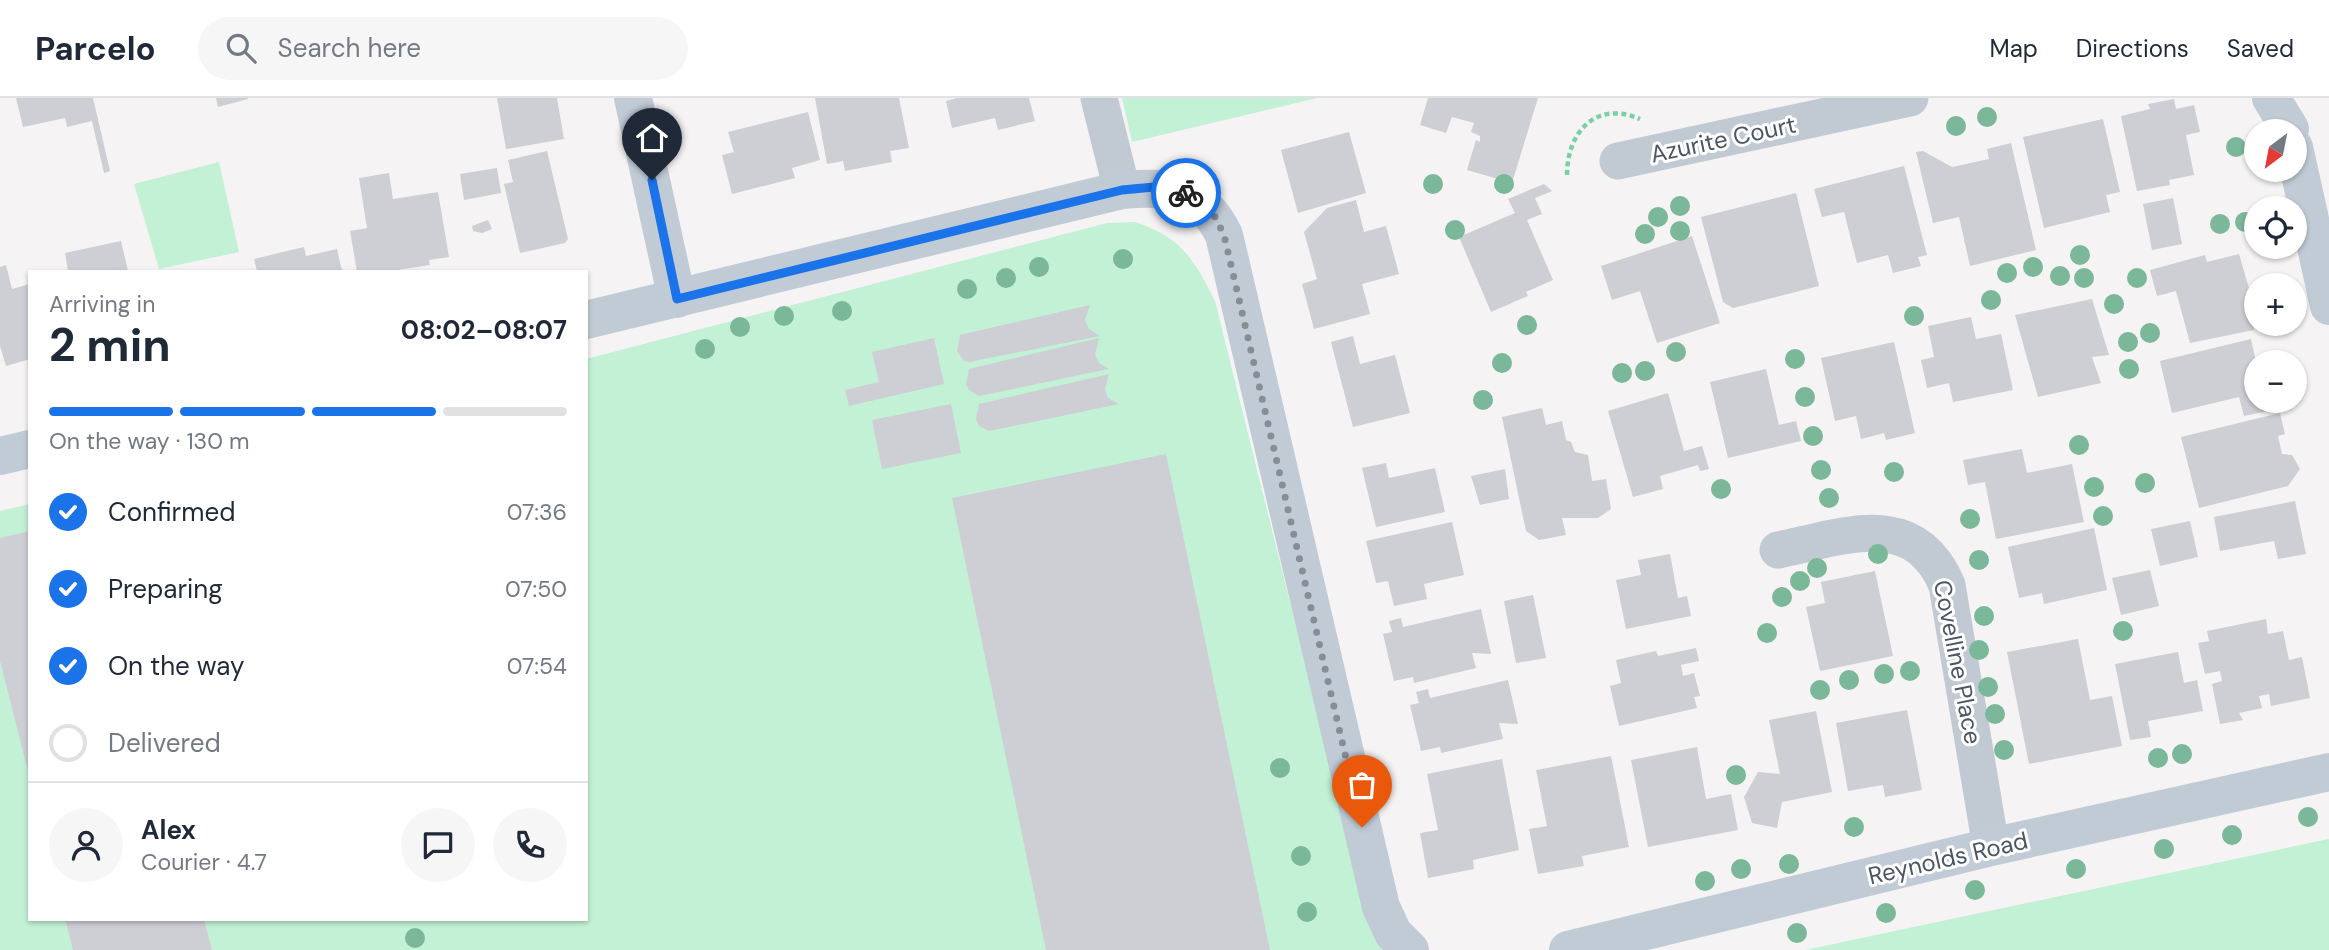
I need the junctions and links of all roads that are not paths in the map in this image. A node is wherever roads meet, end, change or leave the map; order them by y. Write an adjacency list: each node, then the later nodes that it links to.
1 (633, 98): 7 (street)
2 (1099, 98): 6 (street)
3 (1910, 98): 4 (street, Azurite Court)
4 (1618, 161)
5 (2302, 182): 8 (street)
6 (1122, 190): 7 (street); 15 (street)
7 (677, 299): 9 (street)
8 (2329, 306)
9 (588, 320)
10 (28, 449): 11 (street)
11 (0, 456)
12 (1779, 550): 14 (street, Covelline Place)
13 (2329, 772): 14 (street, Reynolds Road)
14 (1991, 847): 16 (street, Reynolds Road)
15 (1410, 950)
16 (1569, 950)

